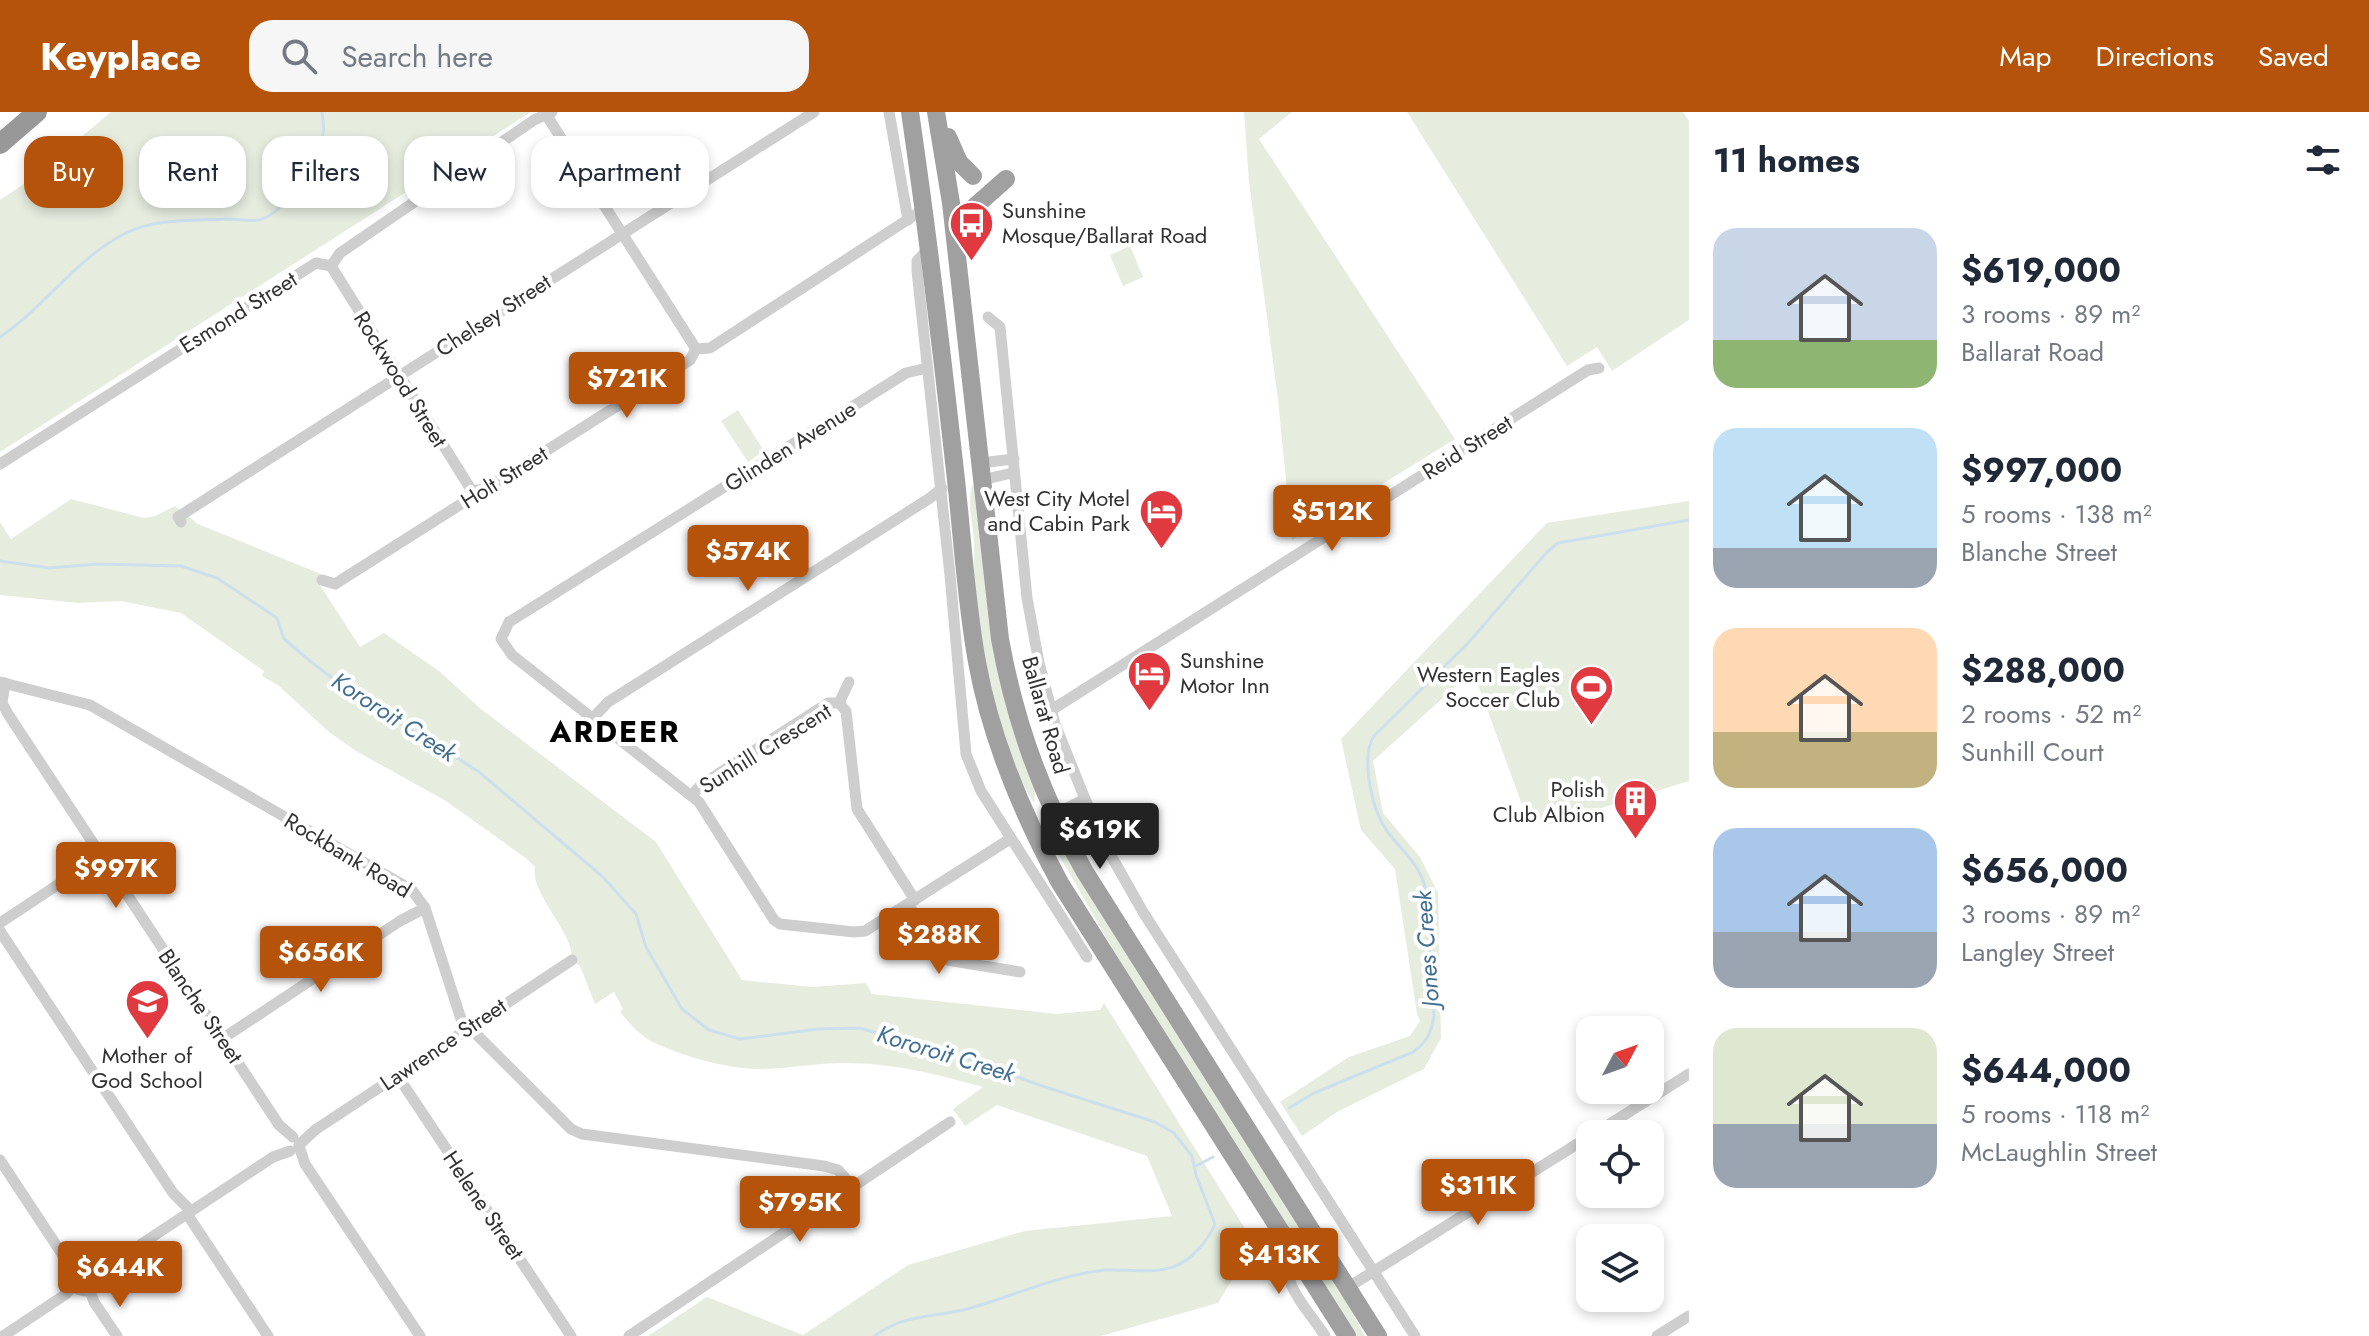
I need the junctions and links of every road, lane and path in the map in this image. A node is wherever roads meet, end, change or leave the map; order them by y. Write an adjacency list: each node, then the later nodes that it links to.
1 (37, 112): 7 (highway)
2 (814, 112): 13 (street, Chelsey Street)
3 (889, 112): 11 (street)
4 (910, 112): 10 (highway)
5 (938, 112): 8 (highway); 12 (highway, Ballarat Road)
6 (550, 114): 13 (street); 15 (street, Esmond Street)
7 (0, 144)
8 (973, 176)
9 (1006, 179): 12 (highway)
10 (924, 209): 11 (street, Holt Street); 14 (highway)
11 (908, 220): 17 (street, Holt Street)
12 (954, 225): 23 (highway, Ballarat Road)
13 (622, 232): 17 (street); 20 (street, Chelsey Street)
14 (929, 248): 18 (street); 25 (highway)
15 (331, 266): 20 (street, Rockwood Street); 22 (street, Esmond Street)
16 (988, 317): 21 (street, Ballarat Road)
17 (696, 349): 26 (street, Holt Street)
18 (927, 368): 25 (street); 36 (street, Glinden Avenue)
19 (1599, 368): 35 (street, Reid Street)
20 (399, 375): 26 (street, Rockwood Street); 27 (street, Chelsey Street)
21 (1014, 459): 23 (street); 24 (street, Ballarat Road)
22 (0, 464)
23 (981, 471): 24 (street); 25 (highway); 39 (highway, Ballarat Road)
24 (1012, 473): 35 (street, Ballarat Road)
25 (944, 490): 28 (street); 30 (highway); 36 (street)
26 (472, 491): 29 (street, Holt Street)
27 (181, 522)
28 (950, 575): 30 (highway); 31 (street)
29 (322, 580)
30 (967, 591): 31 (highway); 40 (highway)
31 (952, 611): 41 (street)
32 (849, 682): 34 (street, Sunhill Crescent)
33 (2, 683): 42 (street, Blanche Street); 44 (street, Rockbank Road)
34 (839, 703): 37 (street, Sunhill Crescent); 43 (street, Sunhill Crescent)
35 (1053, 709): 38 (street, Ballarat Road)
36 (593, 718): 37 (street)
37 (692, 795): 43 (street)
38 (1085, 799): 39 (street); 62 (street, Ballarat Road)
39 (1054, 815): 40 (highway); 64 (highway, Ballarat Road)
40 (1031, 828): 61 (highway)
41 (1010, 839): 43 (street); 47 (street)
42 (101, 856): 45 (street); 51 (street, Blanche Street)
43 (911, 902): 49 (street, Sunhill Crescent)
44 (423, 905): 50 (street, Rockbank Road); 51 (street)
45 (0, 923)
46 (0, 931): 60 (street)
47 (1087, 957)
48 (572, 960): 50 (street, Lawrence Street)
49 (1020, 972)
50 (468, 1027): 53 (street, Lawrence Street); 59 (street, Rockbank Road)
51 (222, 1039): 56 (street, Blanche Street)
52 (1689, 1074): 54 (street)
53 (397, 1075): 56 (street, Lawrence Street); 70 (street, Helene Street)
54 (1616, 1120)
55 (950, 1122): 59 (street)
56 (292, 1144): 60 (street, Lawrence Street); 69 (street, Blanche Street)
57 (1576, 1145): 62 (street)
58 (0, 1160): 63 (street)
59 (850, 1189): 71 (street)
60 (187, 1214): 63 (street, Lawrence Street); 68 (street)
61 (1288, 1243): 72 (street); 73 (highway)
62 (1374, 1271): 64 (street); 75 (street, Ballarat Road)
63 (80, 1285): 66 (street, Lawrence Street); 67 (street)
64 (1347, 1288): 74 (highway, Ballarat Road)
65 (1689, 1316): 76 (street)
66 (3, 1336)
67 (117, 1336)
68 (268, 1336)
69 (420, 1336)
70 (571, 1336)
71 (629, 1336)
72 (1325, 1336)
73 (1347, 1336)
74 (1378, 1336)
75 (1415, 1336)
76 (1657, 1336)

